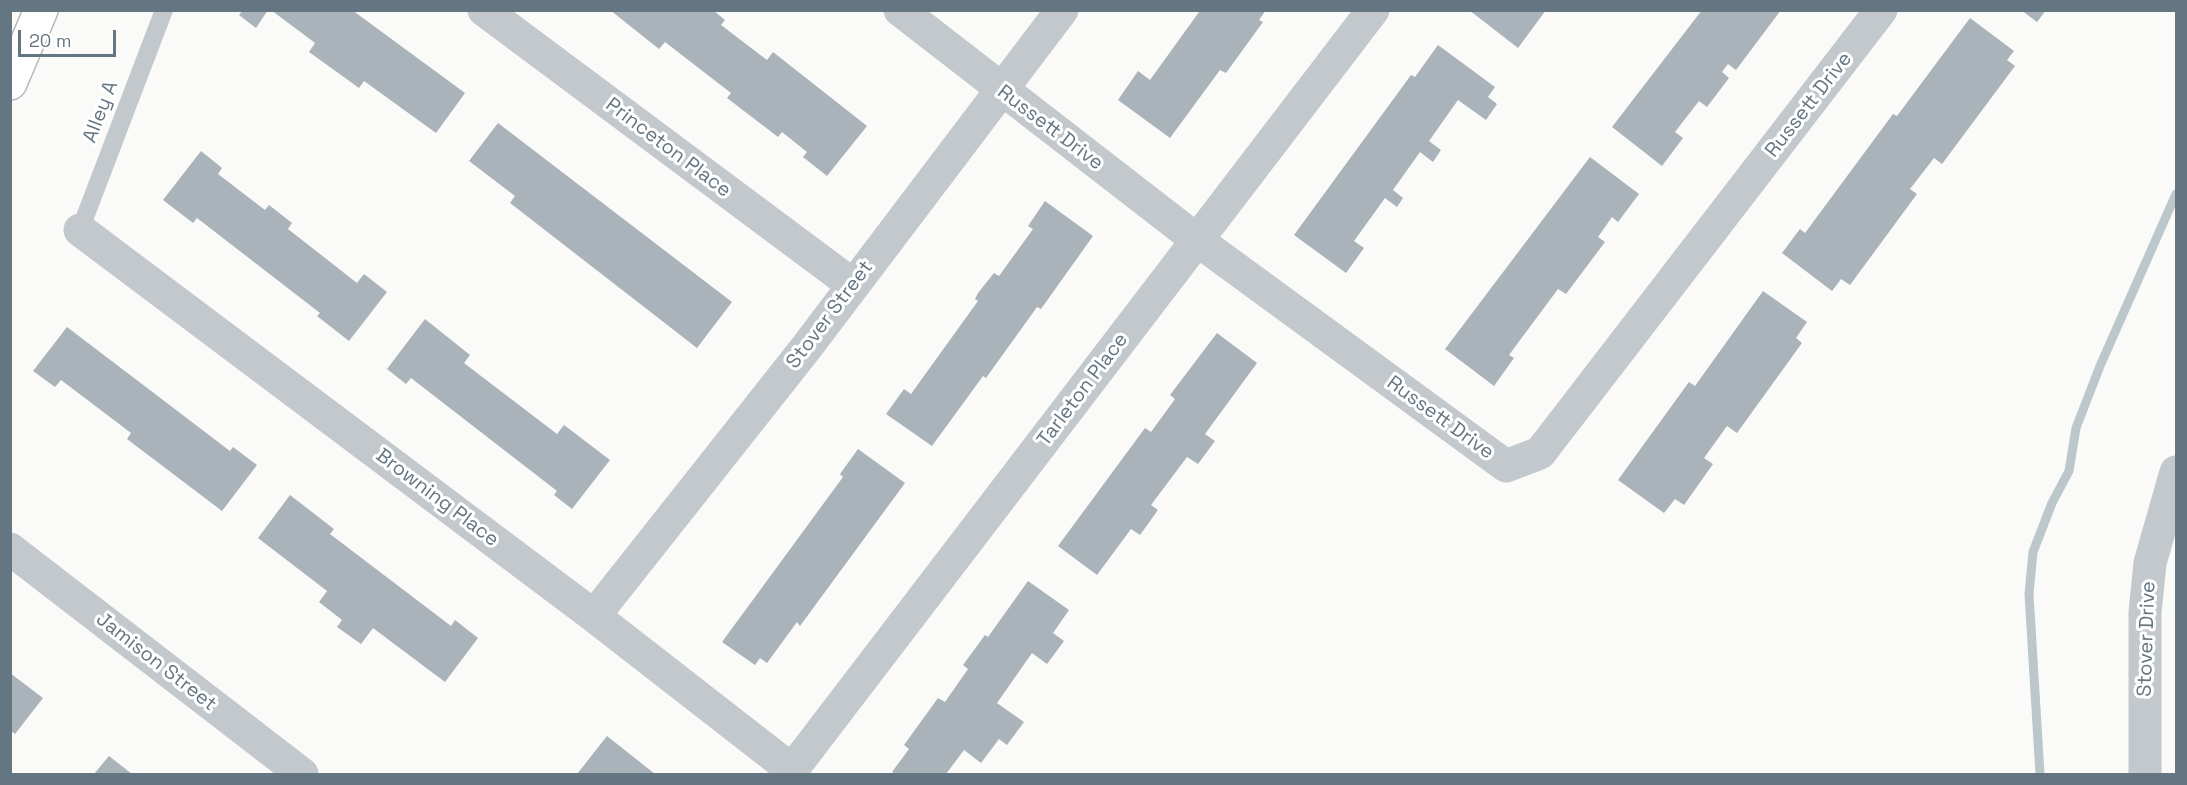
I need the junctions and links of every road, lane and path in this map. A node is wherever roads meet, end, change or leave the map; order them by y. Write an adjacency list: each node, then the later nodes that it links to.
1 (41, 10): 8 (highway)
2 (164, 10): 10 (lane, Alley A)
3 (484, 10): 12 (street, Princeton Place)
4 (900, 10): 9 (street, Russett Drive)
5 (1062, 10): 9 (street, Stover Street)
6 (1373, 10): 11 (street, Tarleton Place)
7 (1881, 10): 11 (street, Russett Drive)
8 (10, 83)
9 (1001, 90): 11 (street, Russett Drive); 12 (street, Stover Street)
10 (80, 230): 15 (street, Browning Place)
11 (1197, 240): 16 (street, Tarleton Place)
12 (853, 285): 15 (street, Stover Street)
13 (2176, 472): 18 (street, Stover Drive)
14 (10, 549): 17 (street, Jamison Street)
15 (594, 616): 16 (street, Browning Place)
16 (792, 770)
17 (302, 774)
18 (2145, 774)

